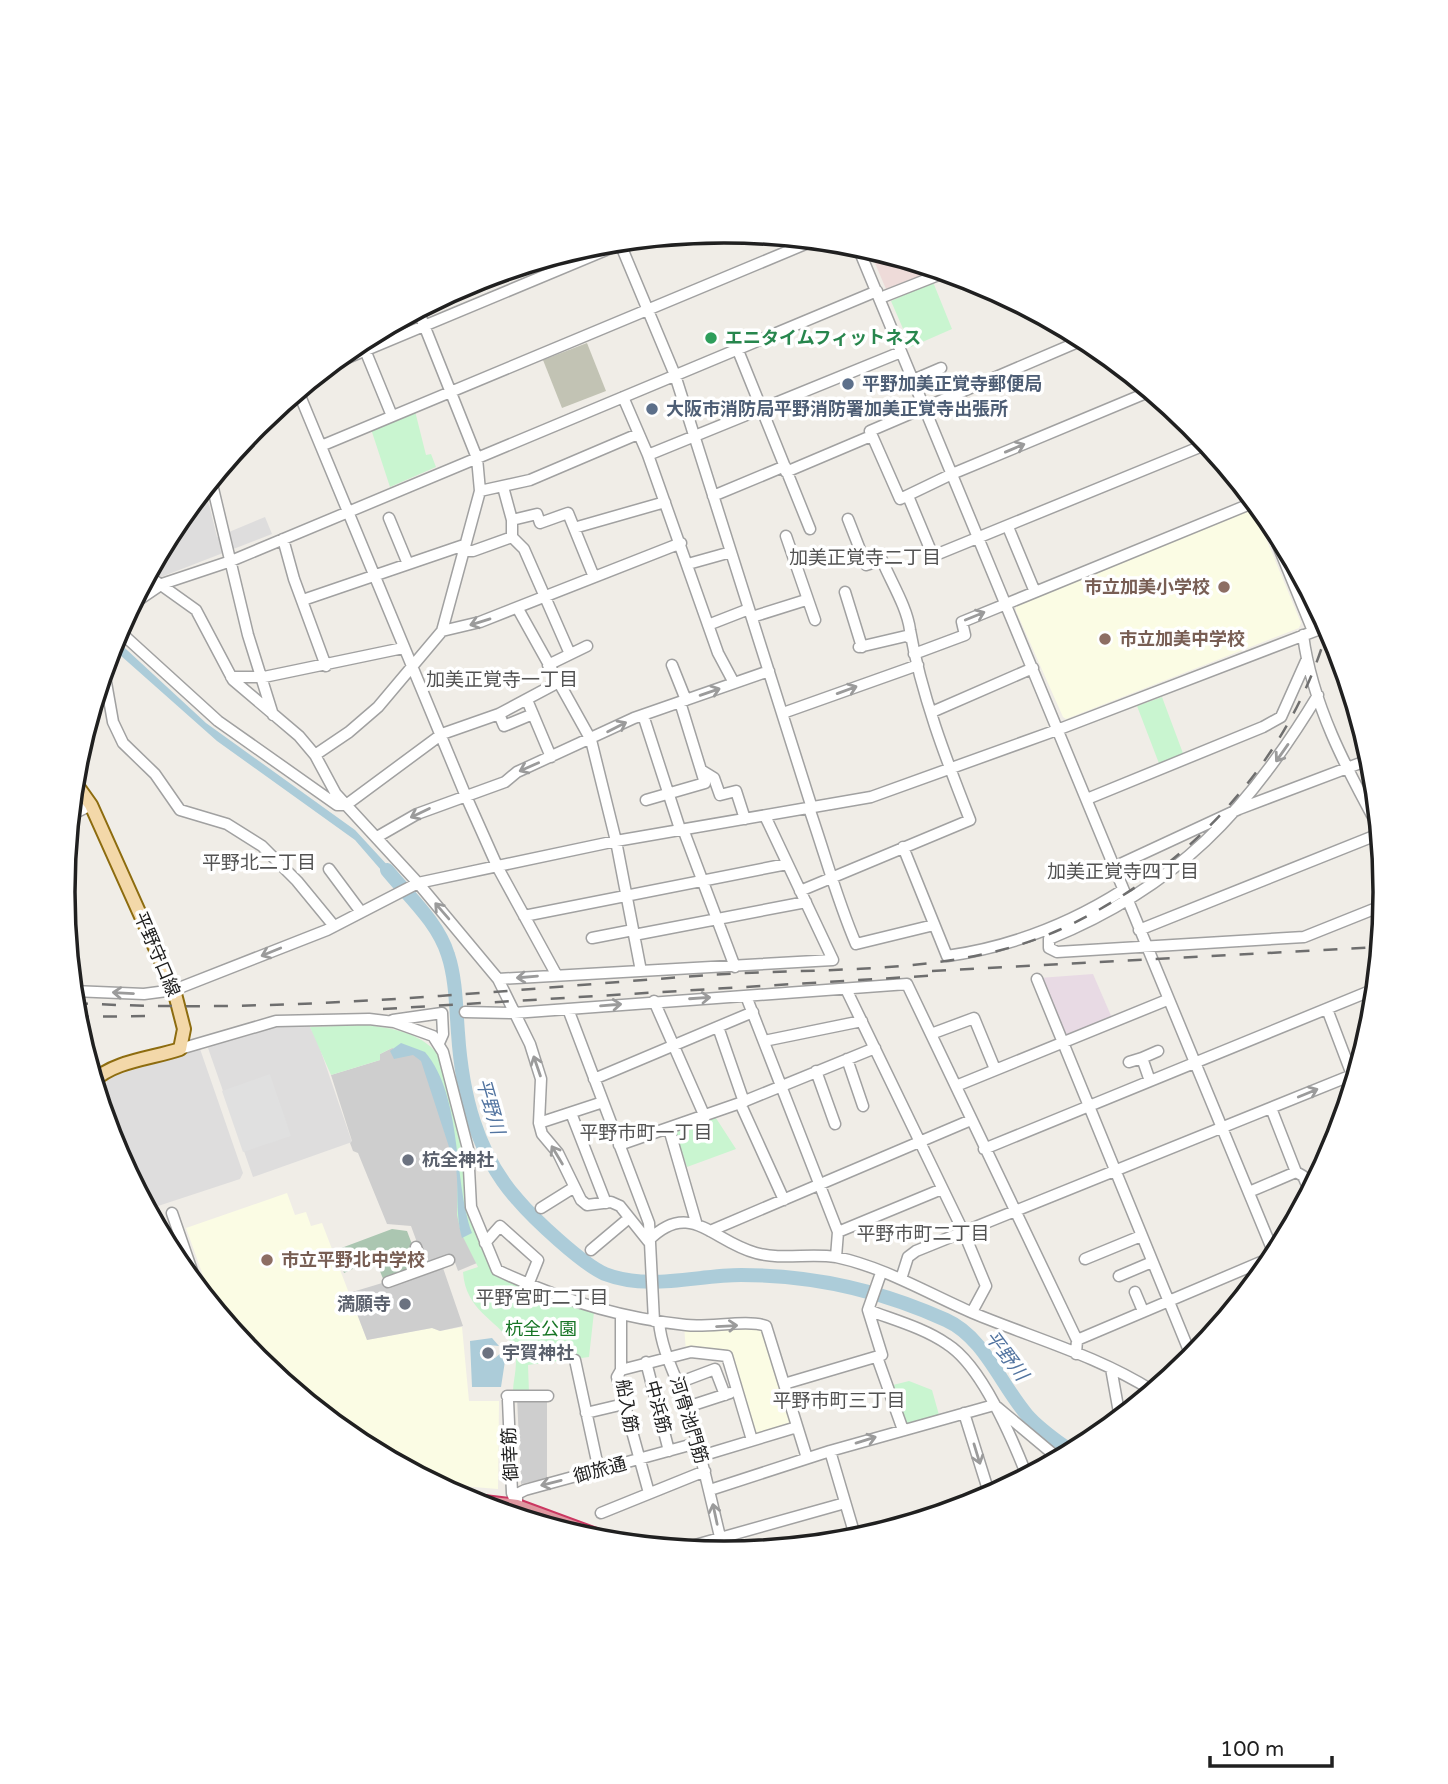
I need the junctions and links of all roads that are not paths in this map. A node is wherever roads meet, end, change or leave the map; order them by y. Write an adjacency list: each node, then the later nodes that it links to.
1 (796, 248): 7 (street)
2 (626, 251): 7 (street)
3 (582, 259): 9 (street)
4 (863, 259): 6 (street)
5 (931, 277): 6 (street)
6 (878, 295): 12 (street); 14 (street)
7 (647, 310): 16 (street); 18 (street)
8 (421, 319): 9 (street)
9 (424, 326): 11 (street); 18 (street)
10 (1071, 345): 23 (street)
11 (375, 346)
12 (737, 348): 16 (street); 22 (street)
13 (366, 352): 24 (street)
14 (901, 352): 17 (street); 22 (street)
15 (941, 368): 17 (street)
16 (675, 375): 20 (street); 26 (street)
17 (913, 380): 23 (street)
18 (451, 391): 24 (street); 31 (street)
19 (1141, 395): 33 (street, one-way to 19)
20 (623, 397): 25 (street); 31 (street)
21 (302, 399): 28 (street)
22 (761, 408): 26 (street); 32 (street)
23 (924, 408): 27 (street); 33 (street)
24 (393, 416): 28 (street)
25 (638, 435): 30 (street); 34 (street)
26 (693, 435): 30 (street); 37 (street)
27 (871, 436): 32 (street); 38 (street)
28 (321, 446): 41 (street)
29 (1197, 448): 45 (street)
30 (648, 455): 39 (street)
31 (477, 458): 36 (street); 41 (street)
32 (786, 469): 37 (street); 47 (street)
33 (951, 474): 38 (street); 51 (street)
34 (503, 487): 36 (street); 44 (street)
35 (214, 491): 55 (street)
36 (480, 491): 53 (street)
37 (713, 496): 54 (street)
38 (908, 496): 51 (street)
39 (664, 502): 46 (street); 52 (street)
40 (1245, 506): 63 (street)
41 (346, 512): 50 (street); 58 (street)
42 (389, 518): 56 (street)
43 (848, 519): 76 (street)
44 (512, 520): 46 (street); 49 (street)
45 (1009, 527): 51 (street); 63 (street)
46 (574, 528): 59 (street)
47 (810, 530)
48 (786, 536): 68 (street)
49 (512, 537): 53 (street); 66 (street)
50 (283, 539): 55 (street); 67 (street)
51 (979, 539): 69 (street)
52 (681, 543): 57 (street); 59 (street)
53 (463, 548): 56 (street); 75 (street)
54 (731, 552): 57 (street); 71 (street)
55 (231, 561): 61 (street); 91 (street)
56 (408, 564): 58 (street)
57 (688, 564): 73 (street)
58 (374, 576): 67 (street); 79 (street)
59 (594, 577): 66 (street)
60 (156, 580): 61 (street)
61 (162, 584): 64 (street); 90 (street)
62 (845, 592): 76 (street)
63 (1035, 592): 69 (street)
64 (148, 593)
65 (1301, 596): 74 (street)
66 (544, 597): 70 (street); 80 (street)
67 (303, 600): 86 (street)
68 (806, 600): 71 (street); 72 (street)
69 (1006, 604): 81 (street, one-way to 69); 88 (street)
70 (518, 609): 75 (street, one-way to 75); 83 (street)
71 (751, 613): 73 (street); 89 (street)
72 (815, 621)
73 (708, 625): 93 (street)
74 (1316, 630): 82 (street); 104 (street)
75 (442, 631): 87 (street)
76 (910, 638): 81 (street)
77 (127, 639): 119 (street)
78 (587, 646): 80 (street)
79 (403, 648): 86 (street); 87 (street)
80 (569, 654): 83 (street)
81 (914, 654): 85 (street)
82 (1306, 661): 95 (street); 116 (street)
83 (548, 665): 92 (street)
84 (672, 665): 97 (street)
85 (918, 665): 98 (street); 99 (street, one-way to 85)
86 (326, 666): 91 (street)
87 (412, 667): 105 (street); 107 (street)
88 (1033, 668): 98 (street); 104 (street)
89 (769, 670): 93 (street); 99 (street)
90 (232, 677): 91 (street); 102 (street)
91 (264, 677): 102 (street)
92 (557, 683): 96 (street); 106 (street)
93 (734, 683): 97 (street, one-way to 93)
94 (108, 691): 148 (street)
95 (1318, 695): 110 (street); 123 (street, one-way to 123)
96 (527, 701): 100 (street); 101 (street)
97 (683, 701): 103 (street); 112 (street)
98 (932, 712): 111 (street)
99 (783, 713): 121 (street)
100 (499, 714): 101 (street); 105 (street)
101 (533, 714): 108 (street)
102 (273, 715): 107 (street)
103 (643, 715): 106 (street, one-way to 103); 113 (street)
104 (1058, 730): 111 (street); 116 (street)
105 (442, 734): 115 (street); 119 (street)
106 (591, 740): 108 (street); 129 (street)
107 (315, 755): 119 (street)
108 (551, 757): 115 (street, one-way to 115)
109 (1360, 763): 110 (street)
110 (1347, 768): 120 (street); 123 (street)
111 (950, 769): 121 (street); 130 (street)
112 (701, 770): 113 (street); 125 (street)
113 (668, 793): 117 (street); 126 (street)
114 (83, 794): 118 (main road, 平野守口線)
115 (465, 794): 127 (street, one-way to 127); 132 (street)
116 (1087, 799): 133 (street)
117 (646, 800)
118 (91, 805): 122 (street); 159 (main road, 平野守口線)
119 (346, 805): 127 (street)
120 (1367, 805)
121 (811, 808): 124 (street); 135 (street)
122 (81, 810)
123 (1239, 810): 133 (street); 141 (street)
124 (765, 816): 125 (street); 131 (street)
125 (745, 819): 126 (street)
126 (682, 829): 129 (street); 136 (street)
127 (377, 837): 137 (street)
128 (1370, 838): 149 (street)
129 (616, 841): 132 (street); 140 (street)
130 (903, 847): 135 (street); 147 (street)
131 (787, 864): 136 (street); 139 (street)
132 (498, 867): 137 (street); 145 (street)
133 (1114, 867): 138 (street)
134 (329, 869): 144 (street)
135 (833, 877): 139 (street); 147 (street)
136 (703, 879): 140 (street); 146 (street)
137 (416, 885): 144 (street); 156 (street, one-way to 137)
138 (1123, 890): 141 (street); 147 (street)
139 (800, 891): 142 (street)
140 (626, 894): 145 (street); 150 (street)
141 (1127, 901): 149 (street); 152 (street)
142 (806, 902): 146 (street); 153 (street)
143 (1372, 910): 152 (street)
144 (361, 912): 148 (street)
145 (524, 916): 155 (street)
146 (719, 918): 150 (street); 153 (street)
147 (934, 925)
148 (334, 926): 159 (street, one-way to 159)
149 (1139, 930): 152 (street)
150 (633, 932): 151 (street); 154 (street)
151 (592, 938)
152 (1146, 947): 163 (street)
153 (736, 967): 154 (street)
154 (641, 971): 155 (street)
155 (556, 974): 156 (street, one-way to 156)
156 (498, 979): 169 (street)
157 (1037, 979): 175 (street)
158 (846, 989): 162 (street); 171 (street); 173 (street)
159 (174, 990): 160 (street, one-way to 160); 179 (main road, 平野守口線)
160 (83, 991)
161 (1364, 993): 166 (street)
162 (746, 996): 164 (street, one-way to 162); 168 (street)
163 (1167, 1000): 175 (street); 184 (street)
164 (654, 1001): 165 (street, one-way to 164); 177 (street)
165 (569, 1009): 169 (street); 189 (street, 河骨池門筋)
166 (1326, 1009): 184 (street); 185 (street)
167 (465, 1012): 169 (street)
168 (753, 1012): 172 (street); 174 (street)
169 (514, 1013): 202 (street, one-way to 169)
170 (385, 1021): 176 (street); 176 (street); 179 (street)
171 (862, 1021): 174 (street); 178 (street)
172 (718, 1027): 177 (street); 195 (street)
173 (931, 1034): 186 (street); 193 (street)
174 (764, 1041): 192 (street)
175 (1062, 1042): 186 (street); 197 (street)
176 (439, 1043): 229 (street)
177 (673, 1047): 189 (street); 200 (street)
178 (875, 1048): 182 (street); 206 (street)
179 (180, 1049): 188 (main road)
180 (1158, 1051): 181 (street)
181 (1142, 1058): 183 (street); 191 (street)
182 (847, 1059): 187 (street); 196 (street)
183 (1129, 1062)
184 (1194, 1063): 191 (street); 204 (street)
185 (1349, 1065)
186 (995, 1069): 193 (street)
187 (816, 1071): 192 (street); 203 (street)
188 (102, 1075)
189 (594, 1079): 194 (street, 河骨池門筋)
190 (1345, 1080): 198 (street, one-way to 190)
191 (1150, 1081): 197 (street)
192 (782, 1084): 195 (street); 212 (street)
193 (956, 1086): 201 (street)
194 (603, 1102): 199 (street); 207 (street, 河骨池門筋)
195 (742, 1102): 200 (street); 216 (street)
196 (863, 1106)
197 (1088, 1107): 208 (street); 209 (street)
198 (1271, 1108): 204 (street); 210 (street)
199 (570, 1113): 202 (street); 217 (street)
200 (705, 1116): 205 (street)
201 (971, 1120): 206 (street); 208 (street)
202 (539, 1123): 213 (street, one-way to 202)
203 (835, 1124)
204 (1222, 1128): 209 (street); 215 (street)
205 (668, 1129): 207 (street); 222 (street)
206 (919, 1143): 212 (street); 214 (street)
207 (619, 1145): 227 (street, 河骨池門筋)
208 (984, 1149): 219 (street)
209 (1115, 1171): 219 (street); 226 (street)
210 (1296, 1172): 211 (street); 215 (street)
211 (1305, 1181)
212 (821, 1184): 216 (street); 224 (street)
213 (573, 1188): 217 (street); 218 (street)
214 (942, 1189): 224 (street); 225 (street)
215 (1249, 1192): 228 (street)
216 (784, 1200): 223 (street)
217 (606, 1203): 221 (street)
218 (541, 1208)
219 (1016, 1212): 225 (street); 251 (street)
220 (172, 1213): 232 (street)
221 (629, 1218): 227 (street); 231 (street)
222 (696, 1222): 223 (street); 227 (street)
223 (710, 1231): 233 (street)
224 (838, 1232): 233 (street)
225 (964, 1233): 241 (street); 248 (street)
226 (1142, 1236): 234 (street); 236 (street)
227 (648, 1241): 250 (street, 河骨池門筋)
228 (1269, 1242)
229 (485, 1243): 243 (street); 243 (street)
230 (416, 1247): 238 (street)
231 (591, 1250)
232 (186, 1254)
233 (836, 1258): 239 (street)
234 (1085, 1259)
235 (449, 1260): 238 (street)
236 (1152, 1262): 240 (street); 245 (street)
237 (1254, 1264): 245 (street)
238 (424, 1269): 242 (street)
239 (879, 1275): 241 (street); 246 (street)
240 (1119, 1276)
241 (901, 1279): 248 (street)
242 (388, 1282)
243 (528, 1285): 249 (street)
244 (1135, 1292): 247 (street)
245 (1168, 1300): 247 (street); 252 (street)
246 (869, 1305): 255 (street); 267 (street)
247 (1143, 1311): 251 (street)
248 (972, 1312): 253 (street)
249 (621, 1316): 250 (street); 259 (street, 船入筋)
250 (657, 1322): 254 (street, 河骨池門筋); 261 (street, one-way to 261)
251 (1077, 1340): 253 (street)
252 (1187, 1346)
253 (1076, 1354): 258 (street)
254 (666, 1356): 257 (street); 260 (street, 河骨池門筋); 263 (street)
255 (877, 1357): 261 (street); 273 (street)
256 (575, 1360): 270 (street)
257 (646, 1363): 259 (street); 276 (street, 中浜筋)
258 (1111, 1368): 262 (street); 269 (street)
259 (621, 1370): 266 (street, 船入筋)
260 (678, 1383): 264 (street); 268 (street, 河骨池門筋)
261 (784, 1384): 272 (street)
262 (1144, 1386)
263 (738, 1391): 264 (street); 274 (street)
264 (724, 1395): 268 (street)
265 (548, 1396): 289 (street, 御幸筋)
266 (624, 1404): 270 (street); 281 (street, 船入筋)
267 (994, 1405): 271 (street); 278 (street); 282 (street)
268 (687, 1408): 275 (street, 河骨池門筋)
269 (1118, 1408)
270 (586, 1413): 283 (street)
271 (964, 1413): 273 (street); 285 (street, one-way to 285)
272 (797, 1427): 274 (street); 280 (street)
273 (903, 1430): 277 (street, one-way to 273)
274 (752, 1440): 279 (street)
275 (697, 1443): 276 (street, 御旅通); 279 (street, 河骨池門筋)
276 (669, 1451): 281 (street, 御旅通)
277 (830, 1451): 280 (street); 288 (street)
278 (1051, 1452)
279 (701, 1456): 284 (street, 河骨池門筋)
280 (807, 1458): 286 (street)
281 (638, 1460): 283 (street, 御旅通); 287 (street, 船入筋)
282 (1023, 1467)
283 (599, 1471): 290 (street, 御旅通, one-way to 290)
284 (705, 1471): 286 (street, 河骨池門筋); 287 (street)
285 (986, 1485)
286 (710, 1490): 293 (street, 河骨池門筋, one-way to 286)
287 (649, 1493): 291 (street)
288 (845, 1503): 292 (street); 293 (street)
289 (517, 1507)
290 (519, 1507)
291 (601, 1513)
292 (853, 1528)
293 (720, 1538): 294 (street)
294 (711, 1540)

